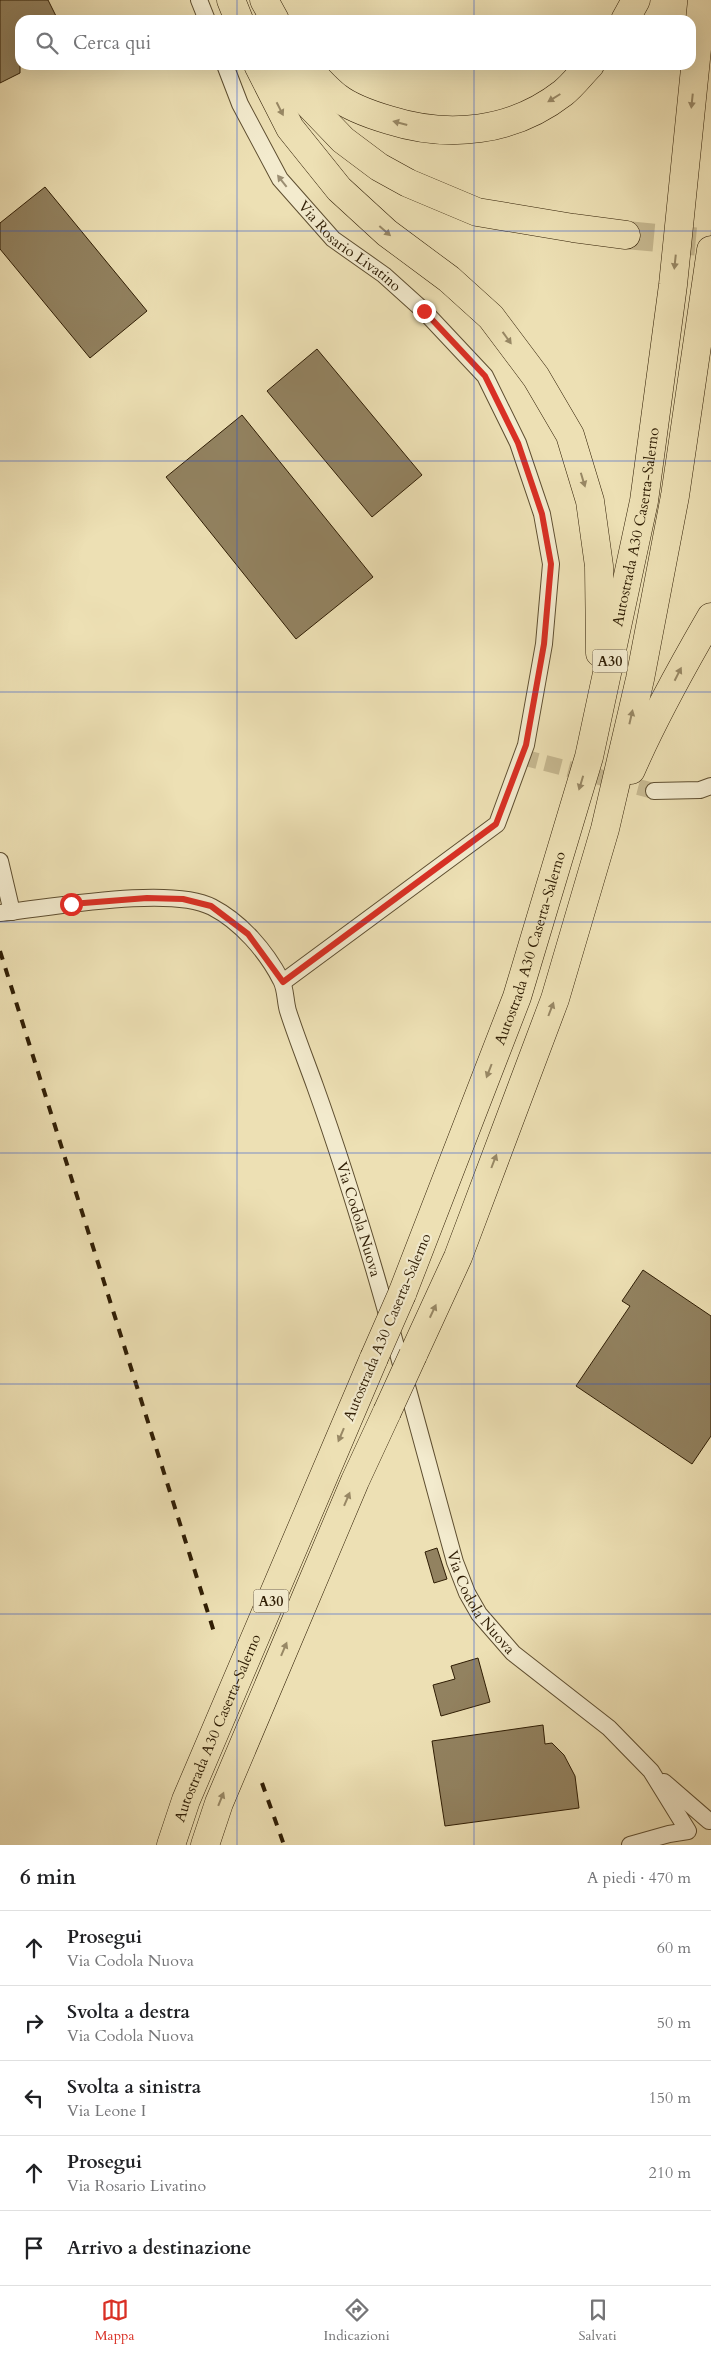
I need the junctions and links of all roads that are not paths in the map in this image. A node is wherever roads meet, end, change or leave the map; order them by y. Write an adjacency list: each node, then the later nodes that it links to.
1 (199, 0): 6 (street)
2 (264, 0): 8 (highway)
3 (636, 0): 9 (highway)
4 (702, 0): 10 (highway, Autostrada A30 Caserta-Salerno / A30, one-way to 10)
5 (241, 9): 7 (highway)
6 (205, 15)
7 (255, 15)
8 (272, 15)
9 (628, 15)
10 (696, 59)
11 (227, 70): 28 (street, Via Rosario Livatino, one-way to 11)
12 (261, 70): 22 (highway, one-way to 22)
13 (276, 70): 18 (highway)
14 (288, 70): 18 (highway)
15 (309, 70): 16 (highway, one-way to 15)
16 (585, 70)
17 (695, 70): 22 (highway, Autostrada A30 Caserta-Salerno / A30, one-way to 22)
18 (304, 101): 19 (highway)
19 (626, 235)
20 (711, 250): 25 (highway, Autostrada A30 Caserta-Salerno / A30, one-way to 20)
21 (711, 617): 25 (highway, one-way to 21)
22 (589, 757): 32 (highway, Autostrada A30 Caserta-Salerno / A30, one-way to 32, bridge)
23 (711, 786): 24 (street)
24 (654, 791)
25 (606, 829): 33 (highway, Autostrada A30 Caserta-Salerno / A30, one-way to 25, bridge)
26 (0, 861): 27 (street)
27 (6, 912): 28 (street, Via Codola Nuova)
28 (283, 982): 29 (street, Via Codola Nuova)
29 (651, 1771): 30 (street); 31 (street, Via Codola Nuova)
30 (710, 1821): 31 (street)
31 (686, 1838): 34 (street)
32 (171, 1845)
33 (205, 1845)
34 (630, 1845)

